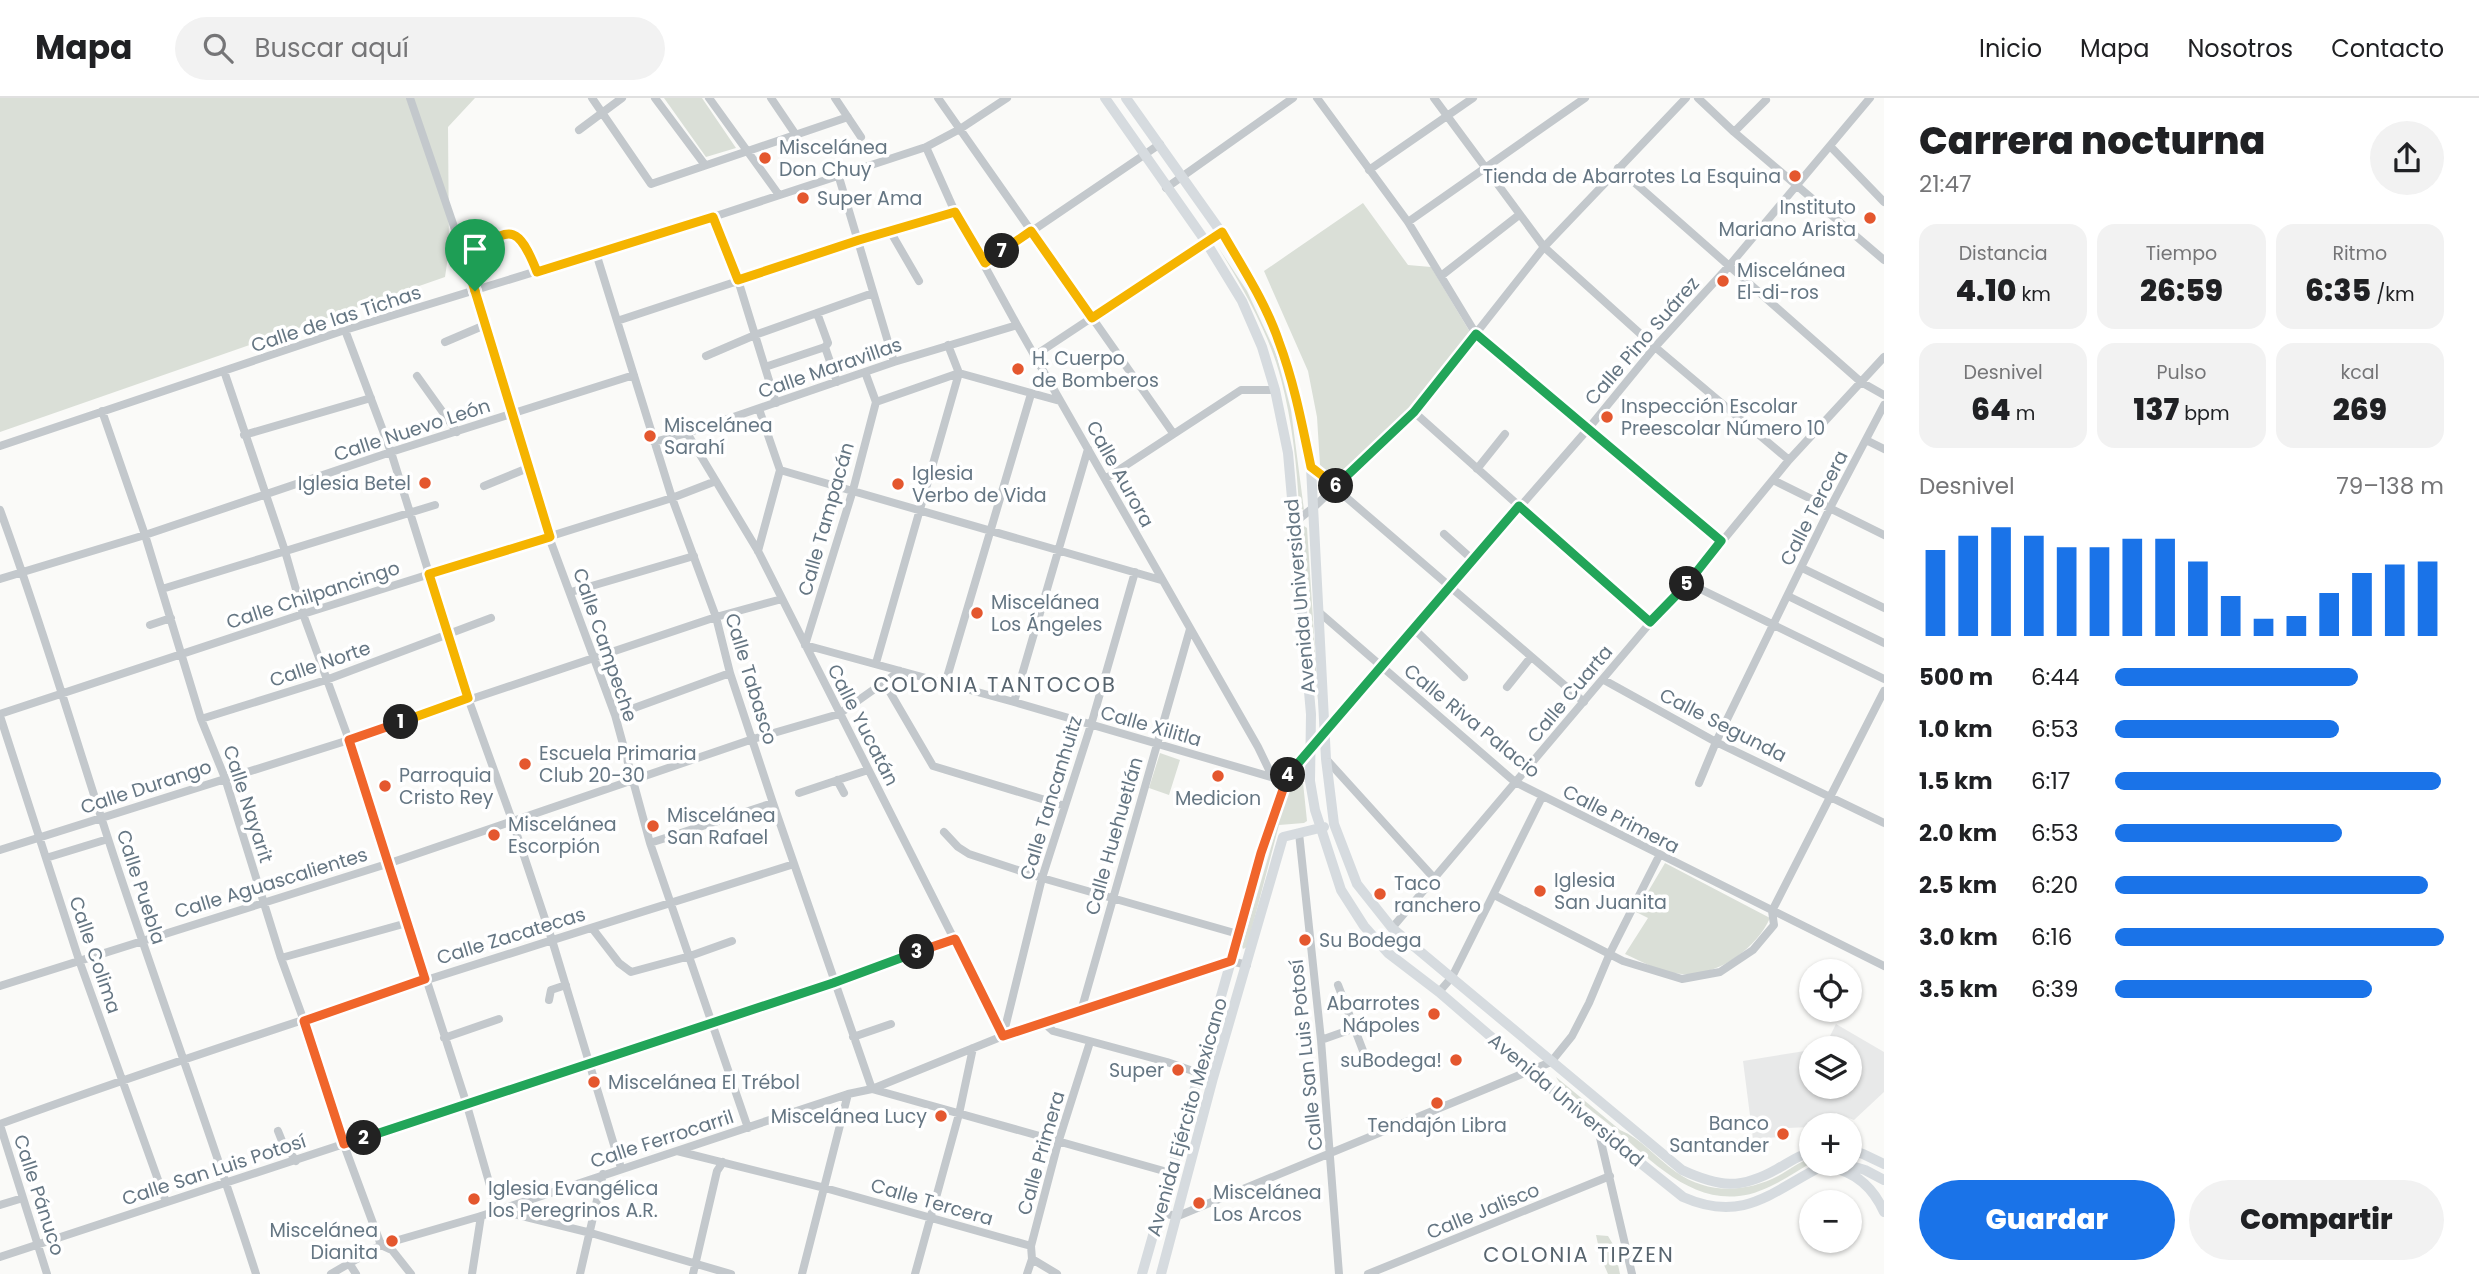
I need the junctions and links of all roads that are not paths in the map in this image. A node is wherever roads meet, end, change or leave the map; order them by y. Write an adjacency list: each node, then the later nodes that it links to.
1 (410, 98): 55 (street, Calle Campeche)
2 (592, 98): 21 (street)
3 (622, 98): 21 (street)
4 (655, 98): 34 (street)
5 (709, 98): 32 (street)
6 (771, 98): 27 (street)
7 (835, 98): 23 (street)
8 (938, 98): 24 (street)
9 (1007, 98): 24 (street, Calle de las Tichas)
10 (1105, 98): 33 (main road, Avenida Universidad)
11 (1126, 98): 29 (main road, Avenida Universidad)
12 (1293, 98): 39 (street)
13 (1317, 98): 37 (street)
14 (1434, 98): 22 (street)
15 (1473, 98): 22 (street)
16 (1585, 98): 35 (street)
17 (1686, 98): 36 (street)
18 (1698, 98): 26 (street)
19 (1870, 98): 30 (street, Calle Pino Suárez)
20 (1766, 100): 26 (street)
21 (603, 113): 25 (street); 34 (street)
22 (1446, 115): 35 (street); 37 (street)
23 (848, 117): 27 (street); 28 (street)
24 (960, 129): 31 (street, Calle de las Tichas); 49 (street)
25 (579, 130)
26 (1734, 132): 40 (street)
27 (796, 135): 32 (street)
28 (861, 137)
29 (1160, 144): 33 (street); 39 (main road, Avenida Universidad)
30 (1830, 146): 40 (street, Calle Pino Suárez); 43 (street)
31 (926, 147): 38 (street, Calle de las Tichas); 44 (street, Calle Aurora)
32 (747, 152): 34 (street); 42 (street)
33 (1143, 155): 41 (main road, Avenida Universidad); 49 (street)
34 (705, 165)
35 (1484, 167): 45 (street); 47 (street)
36 (1618, 168): 53 (street); 58 (street)
37 (1370, 170): 47 (street)
38 (838, 174): 42 (street, Calle de las Tichas); 51 (street)
39 (1182, 176): 41 (street); 50 (main road, Avenida Universidad)
40 (1798, 185): 56 (street); 58 (street, Calle Pino Suárez)
41 (1166, 188): 52 (main road, Avenida Universidad)
42 (779, 195): 46 (street, Calle de las Tichas)
43 (1884, 202)
44 (955, 212): 48 (street); 57 (street, Calle Aurora)
45 (1519, 215): 53 (street); 60 (street)
46 (713, 217): 54 (street, Calle de las Tichas); 61 (street)
47 (1408, 222): 60 (street)
48 (890, 231): 51 (street); 62 (street)
49 (1031, 231): 57 (street); 66 (street)
50 (1222, 232): 52 (street); 114 (main road, Avenida Universidad)
51 (859, 240): 61 (street); 64 (street)
52 (1206, 242): 66 (street); 89 (main road, Avenida Universidad)
53 (1544, 247): 71 (street); 76 (street)
54 (596, 253): 59 (street, Calle de las Tichas); 67 (street, Calle Tabasco)
55 (464, 256): 59 (street); 63 (street, Calle Campeche)
56 (1884, 260)
57 (985, 263): 69 (street, Calle Aurora)
58 (1729, 266): 76 (street, Calle Pino Suárez); 88 (street)
59 (537, 272): 63 (street, Calle de las Tichas)
60 (1441, 276): 71 (street)
61 (738, 280): 67 (street); 72 (street)
62 (919, 281)
63 (475, 291): 68 (street, Calle Campeche); 70 (street, Calle de las Tichas)
64 (873, 293): 65 (street); 80 (street)
65 (817, 313): 72 (street); 75 (street)
66 (1092, 318): 78 (street); 104 (street)
67 (617, 321): 85 (street, Calle Tabasco)
68 (485, 325): 73 (street); 100 (street, Calle Campeche)
69 (1017, 325): 74 (street, Calle Maravillas); 78 (street, Calle Aurora)
70 (345, 330): 82 (street, Calle de las Tichas); 92 (street)
71 (1476, 334): 99 (street); 101 (street)
72 (755, 335): 77 (street); 81 (street)
73 (445, 342)
74 (948, 345): 80 (street, Calle Maravillas); 84 (street)
75 (825, 347): 81 (street); 87 (street)
76 (1655, 347): 101 (street, Calle Pino Suárez); 113 (street)
77 (706, 355)
78 (1034, 356): 93 (street, Calle Aurora)
79 (1884, 357): 88 (street, Calle Cuarta)
80 (894, 362): 83 (street, Calle Maravillas)
81 (765, 368): 95 (street)
82 (224, 372): 98 (street, Calle de las Tichas); 106 (street)
83 (865, 372): 87 (street, Calle Maravillas); 94 (street)
84 (959, 373): 90 (street); 94 (street); 130 (street)
85 (634, 375): 100 (street, Calle Nuevo León); 108 (street, Calle Tabasco)
86 (417, 376): 102 (street)
87 (837, 382): 95 (street, Calle Maravillas)
88 (1861, 382): 91 (street); 113 (street, Calle Cuarta)
89 (1275, 390): 104 (street); 133 (main road, Avenida Universidad)
90 (1031, 394): 93 (street); 134 (street)
91 (1884, 395)
92 (371, 398): 106 (street); 112 (street)
93 (1060, 401): 110 (street, Calle Aurora)
94 (876, 402): 123 (street, Calle Tampacán)
95 (776, 403): 97 (street, Calle Maravillas)
96 (1884, 405): 107 (street, Calle Tercera)
97 (759, 409): 103 (street, Calle Maravillas); 117 (street)
98 (102, 411): 109 (street, Calle de las Tichas); 137 (street, Calle Nayarit)
99 (1414, 412): 116 (street); 122 (street)
100 (512, 415): 102 (street, Calle Nuevo León); 115 (street, Calle Campeche)
101 (1588, 429): 127 (street, Calle Pino Suárez); 139 (street)
102 (457, 432): 112 (street, Calle Nuevo León)
103 (687, 433): 108 (street, Calle Maravillas); 120 (street, Calle Yucatán)
104 (1173, 433): 118 (street)
105 (1505, 434): 116 (street)
106 (244, 435): 124 (street)
107 (1866, 440): 111 (street); 129 (street, Calle Tercera)
108 (654, 442): 125 (street, Calle Tabasco)
109 (0, 446)
110 (1088, 449): 118 (street, Calle Aurora); 140 (street)
111 (1884, 449)
112 (391, 452): 124 (street, Calle Nuevo León); 132 (street)
113 (1789, 460): 119 (street, Calle Cuarta)
114 (1311, 467): 122 (street); 128 (main road, Avenida Universidad)
115 (528, 468): 121 (street); 138 (street, Calle Campeche)
116 (1477, 469): 127 (street)
117 (780, 470): 123 (street); 142 (street)
118 (1105, 478): 150 (street, Calle Aurora)
119 (1773, 480): 129 (street); 139 (street, Calle Cuarta)
120 (716, 481): 125 (street, Calle Chilpancingo); 142 (street, Calle Yucatán)
121 (484, 486)
122 (1334, 488): 128 (street); 152 (street)
123 (853, 490): 130 (street); 170 (street, Calle Tampacán)
124 (265, 495): 137 (street, Calle Nuevo León); 141 (street)
125 (672, 498): 138 (street, Calle Chilpancingo); 143 (street, Calle Tabasco)
126 (435, 505): 132 (street)
127 (1519, 506): 144 (street, Calle Pino Suárez); 163 (street)
128 (1314, 508): 133 (street); 158 (main road, Avenida Universidad)
129 (1830, 508): 136 (street); 145 (street, Calle Tercera)
130 (919, 509): 134 (street); 174 (street)
131 (0, 510): 146 (street, Calle Puebla)
132 (410, 513): 141 (street); 148 (street)
133 (1295, 522): 200 (main road, Avenida Universidad)
134 (990, 530): 140 (street); 183 (street)
135 (1444, 534): 144 (street)
136 (1884, 535)
137 (145, 536): 146 (street, Calle Nuevo León); 153 (street, Calle Nayarit)
138 (550, 537): 148 (street, Calle Chilpancingo); 154 (street, Calle Campeche)
139 (1721, 541): 151 (street, Calle Cuarta)
140 (1058, 549): 147 (street); 188 (street)
141 (285, 551): 153 (street); 159 (street)
142 (758, 551): 156 (street, Calle Yucatán)
143 (694, 556): 154 (street); 160 (street, Calle Tabasco)
144 (1473, 560): 152 (street, Calle Pino Suárez)
145 (1802, 568): 155 (street, Calle Tercera); 157 (street)
146 (23, 571): 149 (street, Calle Nuevo León); 186 (street, Calle Puebla)
147 (1135, 572): 150 (street); 194 (street, Calle Tancanhuitz)
148 (429, 574): 159 (street, Calle Chilpancingo); 168 (street)
149 (0, 579)
150 (1161, 580): 166 (street, Calle Aurora)
151 (1688, 583): 163 (street, Calle Cuarta); 165 (street)
152 (1450, 587): 167 (street, Calle Pino Suárez); 172 (street)
153 (162, 589): 161 (street, Calle Nayarit)
154 (571, 592): 173 (street, Calle Campeche)
155 (1788, 596): 165 (street, Calle Tercera); 169 (street)
156 (782, 598): 160 (street, Calle Durango); 170 (street, Calle Yucatán)
157 (1884, 608)
158 (1320, 612): 175 (street, Calle Riva Palacio); 195 (main road, Avenida Universidad)
159 (303, 614): 171 (street, Calle Chilpancingo); 180 (street)
160 (716, 617): 173 (street, Calle Durango); 177 (street, Calle Tabasco)
161 (171, 618): 164 (street); 171 (street, Calle Nayarit)
162 (491, 618): 168 (street, Calle Norte)
163 (1650, 622): 181 (street, Calle Cuarta)
164 (149, 625)
165 (1774, 625): 179 (street); 198 (street, Calle Tercera)
166 (1190, 629): 199 (street, Calle Huehuetlán); 203 (street, Calle Aurora)
167 (1414, 629): 175 (street, Calle Pino Suárez); 178 (street)
168 (449, 635): 180 (street, Calle Norte); 187 (street)
169 (1884, 643)
170 (805, 645): 174 (street, Calle Xilitla); 190 (street, Calle Yucatán)
171 (182, 654): 186 (street, Calle Chilpancingo); 193 (street, Calle Nayarit)
172 (1531, 657): 184 (street); 189 (street)
173 (592, 659): 187 (street, Calle Durango); 192 (street, Calle Campeche)
174 (876, 663): 176 (street, Calle Xilitla)
175 (1381, 667): 195 (street, Calle Pino Suárez); 208 (street, Calle Riva Palacio)
176 (900, 671): 182 (street, Calle Aguascalientes); 183 (street, Calle Xilitla)
177 (730, 673): 192 (street); 196 (street, Calle Tabasco)
178 (1464, 677)
179 (1884, 679)
180 (326, 680): 193 (street, Calle Norte); 197 (street)
181 (1604, 680): 189 (street, Calle Cuarta); 198 (street, Calle Segunda)
182 (884, 682): 190 (street, Calle Aguascalientes); 215 (street)
183 (945, 684): 188 (street, Calle Xilitla)
184 (1507, 687)
185 (1884, 691): 212 (street)
186 (61, 695): 191 (street, Calle Chilpancingo); 216 (street, Calle Puebla)
187 (468, 698): 197 (street, Calle Durango); 217 (street)
188 (1014, 702): 194 (street, Calle Xilitla)
189 (1584, 702): 208 (street, Calle Cuarta)
190 (839, 714): 196 (street, Calle Aguascalientes); 202 (street, Calle Yucatán)
191 (0, 715): 223 (street, Calle Colima)
192 (615, 715): 205 (street, Calle Campeche)
193 (201, 719): 204 (street, Calle Nayarit)
194 (1091, 725): 199 (street, Calle Xilitla); 215 (street, Calle Tancanhuitz)
195 (1326, 729): 200 (main road, Avenida Ejército Mexicano); 201 (main road, Avenida Universidad)
196 (752, 739): 205 (street, Calle Aguascalientes); 214 (street, Calle Tabasco)
197 (349, 740): 204 (street, Calle Durango); 229 (street)
198 (1716, 742): 209 (street, Calle Tercera); 212 (street, Calle Segunda)
199 (1158, 744): 203 (street, Calle Xilitla); 234 (street, Calle Huehuetlán)
200 (1311, 749): 207 (main road, Avenida Ejército Mexicano); 220 (main road, Avenida Universidad)
201 (1326, 759): 219 (main road, Avenida Universidad); 231 (street)
202 (868, 770): 206 (street); 242 (street, Calle Yucatán)
203 (1272, 776): 207 (street, Calle Xilitla)
204 (225, 778): 216 (street, Calle Durango); 235 (street, Calle Nayarit)
205 (632, 780): 217 (street, Calle Aguascalientes); 225 (street, Calle Campeche)
206 (837, 780): 210 (street); 211 (street)
207 (1285, 780): 241 (main road, Avenida Ejército Mexicano)
208 (1515, 782): 213 (street, Calle Riva Palacio); 231 (street, Calle Cuarta)
209 (1699, 783)
210 (799, 793)
211 (844, 793)
212 (1829, 796): 218 (street, Calle Segunda); 237 (street)
213 (1542, 797): 227 (street, Calle Primera); 233 (street, Calle Primera)
214 (773, 803): 225 (street); 230 (street, Calle Tabasco)
215 (1065, 806): 232 (street, Calle Tancanhuitz)
216 (102, 819): 223 (street, Calle Durango); 224 (street, Calle Puebla)
217 (512, 820): 229 (street, Calle Aguascalientes); 244 (street)
218 (1884, 823)
219 (1334, 824): 220 (main road); 240 (main road, Avenida Universidad)
220 (1320, 828): 222 (main road); 259 (main road, Avenida Universidad)
221 (944, 832): 232 (street)
222 (1299, 833): 251 (main road, Avenida Ejército Mexicano); 271 (street, Calle San Luis Potosí)
223 (39, 838): 226 (street, Calle Durango); 228 (street, Calle Colima)
224 (108, 839): 228 (street); 243 (street, Calle Puebla)
225 (650, 843): 236 (street, Calle Campeche)
226 (0, 850)
227 (1660, 856): 237 (street, Calle Primera); 246 (street)
228 (46, 858): 249 (street, Calle Colima)
229 (390, 863): 235 (street, Calle Aguascalientes); 238 (street)
230 (794, 864): 236 (street, Calle Zacatecas); 255 (street, Calle Tabasco)
231 (1433, 877): 240 (street, Calle Cuarta)
232 (1042, 878): 234 (street); 268 (street, Calle Tancanhuitz)
233 (1494, 895): 246 (street); 253 (street, Calle Primera)
234 (1112, 898): 241 (street); 261 (street, Calle Huehuetlán)
235 (263, 902): 243 (street, Calle Aguascalientes); 248 (street, Calle Nayarit)
236 (672, 903): 239 (street, Calle Zacatecas); 247 (street, Calle Campeche)
237 (1772, 911): 246 (street); 252 (street, Calle Primera)
238 (407, 923): 248 (street); 254 (street)
239 (592, 928): 244 (street, Calle Zacatecas); 247 (street)
240 (1392, 928): 253 (main road, Avenida Universidad)
241 (1238, 934): 250 (main road, Avenida Ejército Mexicano)
242 (955, 939): 255 (street, Calle San Luis Potosí); 268 (street, Calle Yucatán)
243 (142, 940): 249 (street, Calle Aguascalientes); 275 (street, Calle Puebla)
244 (552, 940): 254 (street, Calle Zacatecas); 256 (street)
245 (732, 941): 247 (street)
246 (1610, 953): 276 (street)
247 (690, 957): 264 (street, Calle Campeche)
248 (281, 958): 263 (street, Calle Nayarit)
249 (79, 960): 258 (street, Calle Aguascalientes); 281 (street, Calle Colima)
250 (1231, 961): 251 (street); 261 (street); 279 (main road, Avenida Ejército Mexicano)
251 (1247, 965): 280 (main road, Avenida Ejército Mexicano)
252 (1884, 966)
253 (1452, 977): 259 (street, Calle Primera); 276 (main road, Avenida Universidad)
254 (425, 979): 263 (street, Calle Zacatecas); 270 (street)
255 (833, 983): 264 (street, Calle San Luis Potosí); 269 (street, Calle Tabasco)
256 (566, 985): 260 (street); 277 (street)
257 (1338, 985): 267 (street)
258 (0, 986)
259 (1440, 992): 278 (main road, Avenida Universidad)
260 (549, 1000)
261 (1081, 1011): 265 (street)
262 (499, 1019): 270 (street)
263 (304, 1021): 275 (street, Calle Zacatecas); 291 (street, Calle Nayarit)
264 (713, 1022): 277 (street, Calle San Luis Potosí); 287 (street, Calle Campeche)
265 (1043, 1022): 268 (street); 272 (street)
266 (891, 1024): 269 (street)
267 (1355, 1028): 271 (street); 274 (street)
268 (1003, 1036): 273 (street)
269 (853, 1037): 282 (street, Calle Tabasco)
270 (444, 1038): 284 (street)
271 (1321, 1040): 295 (street, Calle San Luis Potosí)
272 (1090, 1042): 279 (street); 290 (street, Calle Primera)
273 (973, 1048): 282 (street); 285 (street)
274 (1365, 1056)
275 (185, 1061): 281 (street, Calle Zacatecas); 309 (street, Calle Puebla)
276 (1551, 1062): 278 (street); 297 (main road, Avenida Universidad)
277 (589, 1063): 284 (street, Calle San Luis Potosí); 301 (street)
278 (1531, 1070): 288 (main road, Avenida Universidad); 295 (street)
279 (1198, 1073): 280 (street); 303 (main road, Avenida Ejército Mexicano)
280 (1213, 1078): 318 (main road, Avenida Ejército Mexicano)
281 (122, 1080): 286 (street, Calle Zacatecas); 312 (street, Calle Colima)
282 (872, 1089): 283 (street); 285 (street)
283 (848, 1094): 287 (street, Calle Ferrocarril); 310 (street)
284 (466, 1102): 291 (street, Calle San Luis Potosí); 314 (street)
285 (959, 1114): 290 (street); 319 (street)
286 (0, 1124): 311 (street, Calle Pánuco)
287 (748, 1128): 292 (street, Calle Ferrocarril)
288 (1598, 1129): 305 (street); 306 (main road, Avenida Universidad)
289 (278, 1131): 298 (street)
290 (1058, 1143): 303 (street); 323 (street, Calle Primera)
291 (344, 1144): 298 (street, Calle San Luis Potosí); 322 (street, Calle Nayarit)
292 (677, 1151): 299 (street, Calle Tercera); 301 (street, Calle Ferrocarril)
293 (1862, 1151): 294 (main road)
294 (1884, 1153)
295 (1331, 1154): 318 (street); 343 (street, Calle San Luis Potosí)
296 (1862, 1154): 300 (main road)
297 (1799, 1158)
298 (296, 1161): 309 (street, Calle San Luis Potosí)
299 (723, 1162): 310 (street, Calle Tercera); 327 (street)
300 (1884, 1164)
301 (621, 1168): 304 (street, Calle Ferrocarril)
302 (1862, 1169): 308 (main road, Avenida Universidad)
303 (1171, 1173): 316 (main road, Avenida Ejército Mexicano)
304 (603, 1174): 314 (street, Calle Ferrocarril); 320 (street)
305 (1610, 1176): 344 (street, Calle Jalisco); 345 (street)
306 (1804, 1176)
307 (1857, 1176): 315 (main road)
308 (1884, 1180)
309 (227, 1184): 312 (street, Calle San Luis Potosí); 329 (street, Calle Puebla)
310 (825, 1188): 319 (street, Calle Tercera); 337 (street)
311 (23, 1198): 313 (street); 321 (street, Calle Pánuco)
312 (166, 1202): 321 (street, Calle San Luis Potosí)
313 (0, 1205)
314 (498, 1210): 317 (street, Calle Ferrocarril); 320 (street)
315 (1884, 1212)
316 (1160, 1213): 318 (street); 341 (main road, Avenida Ejército Mexicano)
317 (481, 1216): 322 (street, Calle Ferrocarril); 333 (street)
318 (1178, 1216): 342 (main road, Avenida Ejército Mexicano)
319 (931, 1220): 323 (street, Calle Tercera); 338 (street)
320 (591, 1233): 327 (street); 334 (street)
321 (38, 1245): 324 (street, Calle San Luis Potosí); 328 (street, Calle Pánuco)
322 (381, 1245): 326 (street, Calle Ferrocarril); 332 (street)
323 (1031, 1246): 325 (street, Calle Primera)
324 (0, 1257)
325 (1032, 1259): 339 (street, Calle Primera); 340 (street)
326 (349, 1263): 330 (street, Calle Ferrocarril); 331 (street)
327 (696, 1264): 335 (street); 336 (street)
328 (47, 1274)
329 (256, 1274)
330 (331, 1274)
331 (356, 1274)
332 (411, 1274)
333 (472, 1274)
334 (580, 1274)
335 (692, 1274)
336 (731, 1274)
337 (802, 1274)
338 (915, 1274)
339 (1027, 1274)
340 (1057, 1274)
341 (1142, 1274)
342 (1161, 1274)
343 (1339, 1274)
344 (1368, 1274)
345 (1632, 1274)

